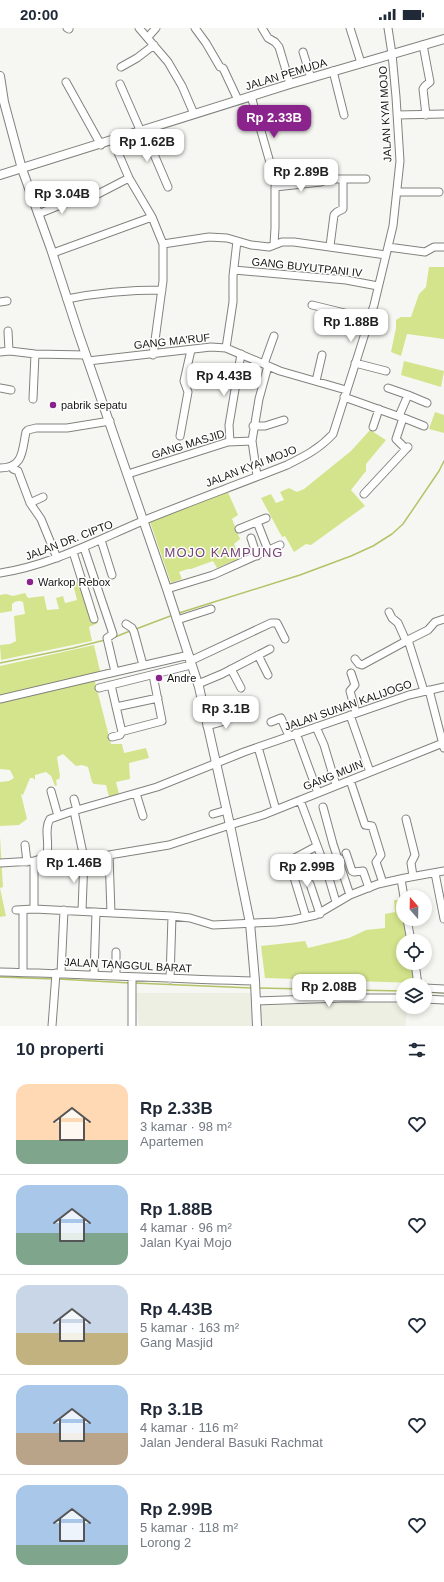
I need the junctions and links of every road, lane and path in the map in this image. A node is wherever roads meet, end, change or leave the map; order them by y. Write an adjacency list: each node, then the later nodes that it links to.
1 (139, 28): 7 (street)
2 (156, 28): 7 (street)
3 (195, 28): 23 (street)
4 (262, 28): 21 (street)
5 (350, 28): 13 (street)
6 (388, 28): 12 (street, JALAN KYAI MOJO)
7 (148, 37): 9 (street)
8 (444, 40): 10 (main road, JALAN PEMUDA)
9 (154, 45): 14 (street); 24 (street)
10 (423, 45): 12 (main road, JALAN PEMUDA); 25 (street)
11 (303, 52): 17 (street)
12 (392, 54): 13 (main road, JALAN PEMUDA); 27 (street, JALAN KYAI MOJO)
13 (360, 63): 15 (main road, JALAN PEMUDA)
14 (121, 67)
15 (333, 71): 17 (main road, JALAN PEMUDA); 28 (street)
16 (0, 76): 18 (main road)
17 (311, 78): 21 (main road, JALAN PEMUDA)
18 (0, 79): 32 (main road)
19 (66, 82): 31 (street)
20 (120, 84): 29 (street)
21 (290, 84): 22 (main road, JALAN PEMUDA)
22 (251, 96): 23 (main road, JALAN PEMUDA); 37 (street)
23 (238, 100): 24 (main road, JALAN PEMUDA)
24 (194, 114): 29 (main road, JALAN PEMUDA)
25 (426, 114): 26 (street); 27 (street)
26 (444, 114)
27 (397, 115): 39 (street, JALAN KYAI MOJO)
28 (344, 116)
29 (142, 131): 30 (main road, JALAN PEMUDA); 38 (street)
30 (114, 141): 31 (main road, JALAN PEMUDA); 34 (street)
31 (101, 145): 32 (main road, JALAN PEMUDA)
32 (22, 169): 33 (main road, JALAN PEMUDA); 43 (main road)
33 (0, 176)
34 (129, 178): 41 (street); 44 (street)
35 (343, 179): 36 (street); 37 (street); 48 (street)
36 (366, 179)
37 (277, 186): 47 (street)
38 (168, 187)
39 (397, 192): 40 (street); 49 (street, JALAN KYAI MOJO)
40 (439, 192)
41 (98, 194)
42 (78, 198): 43 (street)
43 (38, 214): 51 (main road)
44 (152, 217): 46 (street); 51 (street)
45 (237, 241): 46 (street); 47 (street); 53 (street)
46 (164, 244): 55 (street)
47 (274, 244): 48 (street)
48 (330, 246): 52 (street)
49 (388, 247): 50 (street); 52 (street, JALAN KYAI MOJO)
50 (444, 247)
51 (53, 253): 56 (main road)
52 (386, 255): 54 (street, JALAN KYAI MOJO)
53 (234, 270): 54 (street, GANG BUYUTPANI IV); 61 (street)
54 (378, 286): 58 (street, JALAN KYAI MOJO)
55 (162, 290): 56 (street); 66 (street)
56 (67, 299): 69 (main road)
57 (312, 305): 58 (street)
58 (370, 319): 70 (street, JALAN KYAI MOJO)
59 (8, 331): 63 (street)
60 (274, 336): 71 (street)
61 (226, 348): 62 (street, GANG MA'RUF); 67 (street, GANG MA'RUF)
62 (192, 350): 66 (street, GANG MA'RUF); 88 (street)
63 (9, 351): 64 (street, GANG MA'RUF); 65 (street, GANG MA'RUF)
64 (0, 352)
65 (35, 354): 69 (street, GANG MA'RUF); 79 (street)
66 (153, 354): 69 (street, GANG MA'RUF)
67 (241, 354): 71 (street, GANG MA'RUF); 90 (street)
68 (322, 355): 73 (street)
69 (87, 358): 84 (main road)
70 (355, 363): 72 (street); 77 (street, JALAN KYAI MOJO)
71 (266, 365): 73 (street, GANG MA'RUF); 85 (street)
72 (386, 371)
73 (316, 381): 77 (street, GANG MA'RUF)
74 (0, 388): 76 (street)
75 (388, 388): 78 (street)
76 (11, 390)
77 (345, 394): 81 (street, GANG MA'RUF); 94 (street, JALAN KYAI MOJO)
78 (408, 396): 80 (street); 82 (street)
79 (33, 398)
80 (427, 403)
81 (379, 409): 82 (street, GANG MA'RUF); 87 (street)
82 (401, 417): 86 (street, GANG MA'RUF); 95 (street)
83 (284, 420): 85 (street)
84 (110, 421): 91 (street); 93 (main road)
85 (253, 426): 89 (street)
86 (424, 426)
87 (372, 427)
88 (180, 436)
89 (252, 441): 90 (street, GANG MASJID); 94 (street)
90 (230, 442): 93 (street, GANG MASJID)
91 (12, 466): 92 (street); 97 (street)
92 (0, 468)
93 (128, 474): 99 (main road)
94 (258, 476): 99 (street, JALAN KYAI MOJO)
95 (364, 494)
96 (43, 497): 97 (street)
97 (30, 503): 109 (street)
98 (266, 518): 100 (street)
99 (144, 521): 103 (street, JALAN DR. CIPTO); 112 (main road)
100 (256, 522): 101 (street); 106 (street)
101 (239, 529)
102 (251, 538): 108 (street)
103 (101, 540): 105 (street, JALAN DR. CIPTO); 111 (street)
104 (280, 545): 106 (street)
105 (84, 548): 107 (street, JALAN DR. CIPTO); 127 (street)
106 (268, 550): 108 (street)
107 (73, 552): 109 (street, JALAN DR. CIPTO); 116 (street)
108 (258, 556): 112 (street)
109 (57, 558): 110 (street, JALAN DR. CIPTO)
110 (0, 573)
111 (112, 575)
112 (167, 589): 115 (main road)
113 (211, 609): 115 (street)
114 (389, 612): 120 (street)
115 (176, 617): 124 (main road)
116 (94, 619)
117 (444, 619): 120 (street)
118 (131, 628): 125 (street)
119 (284, 639): 124 (street)
120 (407, 641): 123 (street); 136 (street)
121 (270, 649): 122 (street)
122 (258, 655): 126 (street); 130 (street)
123 (355, 659)
124 (190, 660): 125 (street); 129 (street); 131 (main road)
125 (143, 665): 127 (street)
126 (231, 669): 131 (street); 135 (street)
127 (115, 672): 138 (street)
128 (351, 673): 141 (street)
129 (153, 675): 132 (street); 137 (street)
130 (268, 675)
131 (198, 684): 143 (main road)
132 (111, 685): 134 (street); 139 (street)
133 (444, 687): 136 (street, JALAN SUNAN KALIJOGO)
134 (99, 688)
135 (241, 688)
136 (426, 690): 141 (street, JALAN SUNAN KALIJOGO); 149 (street)
137 (158, 698): 139 (street); 145 (street)
138 (0, 699)
139 (116, 707): 145 (street)
140 (232, 714): 143 (street)
141 (353, 714): 144 (street, JALAN SUNAN KALIJOGO); 152 (street)
142 (271, 722): 147 (street)
143 (207, 726): 151 (main road)
144 (316, 727): 146 (street, JALAN SUNAN KALIJOGO); 154 (street)
145 (122, 731): 148 (street)
146 (296, 733): 147 (street, JALAN SUNAN KALIJOGO); 157 (street)
147 (289, 736): 150 (street, JALAN SUNAN KALIJOGO)
148 (112, 737)
149 (443, 746): 152 (street, GANG MUIN)
150 (258, 747): 151 (street, JALAN SUNAN KALIJOGO); 163 (street)
151 (215, 763): 156 (street, JALAN SUNAN KALIJOGO); 162 (main road)
152 (370, 772): 153 (street, GANG MUIN)
153 (350, 780): 154 (street, GANG MUIN); 180 (street)
154 (336, 785): 157 (street, GANG MUIN)
155 (51, 791): 165 (street)
156 (136, 793): 161 (street, JALAN SUNAN KALIJOGO); 166 (street)
157 (318, 793): 159 (street, GANG MUIN)
158 (74, 800): 161 (street)
159 (300, 800): 163 (street, GANG MUIN); 170 (street)
160 (323, 807): 184 (street)
161 (75, 810): 165 (street, JALAN SUNAN KALIJOGO); 173 (street)
162 (227, 810): 164 (street); 168 (main road)
163 (276, 810): 168 (street, GANG MUIN)
164 (213, 814)
165 (58, 816): 174 (street)
166 (143, 816)
167 (406, 819): 178 (street)
168 (230, 824): 172 (street); 195 (main road)
169 (25, 845): 174 (street)
170 (317, 846): 185 (street); 193 (street)
171 (346, 854): 182 (street)
172 (109, 855): 173 (street); 190 (street)
173 (84, 858): 188 (street)
174 (31, 862): 175 (street); 186 (street)
175 (0, 863)
176 (444, 871): 177 (street)
177 (435, 873): 178 (street); 194 (street)
178 (413, 876): 179 (street)
179 (401, 879): 180 (street); 183 (street)
180 (383, 883): 182 (street)
181 (310, 884): 191 (street)
182 (369, 888): 184 (street)
183 (403, 890)
184 (350, 895): 185 (street)
185 (336, 902): 191 (street)
186 (34, 909): 187 (street); 198 (street)
187 (64, 910): 188 (street); 200 (street)
188 (82, 911): 189 (street)
189 (96, 912): 190 (street); 199 (street)
190 (111, 913): 192 (street)
191 (320, 914): 193 (street)
192 (172, 916): 195 (street); 202 (street)
193 (306, 917): 195 (street)
194 (444, 919)
195 (250, 923): 203 (main road)
196 (116, 952): 201 (street)
197 (0, 972): 198 (street, JALAN TANGGUL BARAT)
198 (23, 972): 200 (street, JALAN TANGGUL BARAT)
199 (94, 974): 200 (street, JALAN TANGGUL BARAT); 201 (street, JALAN TANGGUL BARAT)
200 (57, 976): 211 (street)
201 (116, 976): 204 (street, JALAN TANGGUL BARAT)
202 (170, 979): 203 (street, JALAN TANGGUL BARAT); 204 (street, JALAN TANGGUL BARAT)
203 (255, 981): 207 (main road)
204 (132, 983): 212 (street)
205 (432, 988): 206 (street)
206 (444, 988)
207 (256, 997): 208 (street); 213 (main road)
208 (396, 998)
209 (432, 999): 210 (street)
210 (444, 1000)
211 (52, 1026)
212 (132, 1026)
213 (257, 1026)

